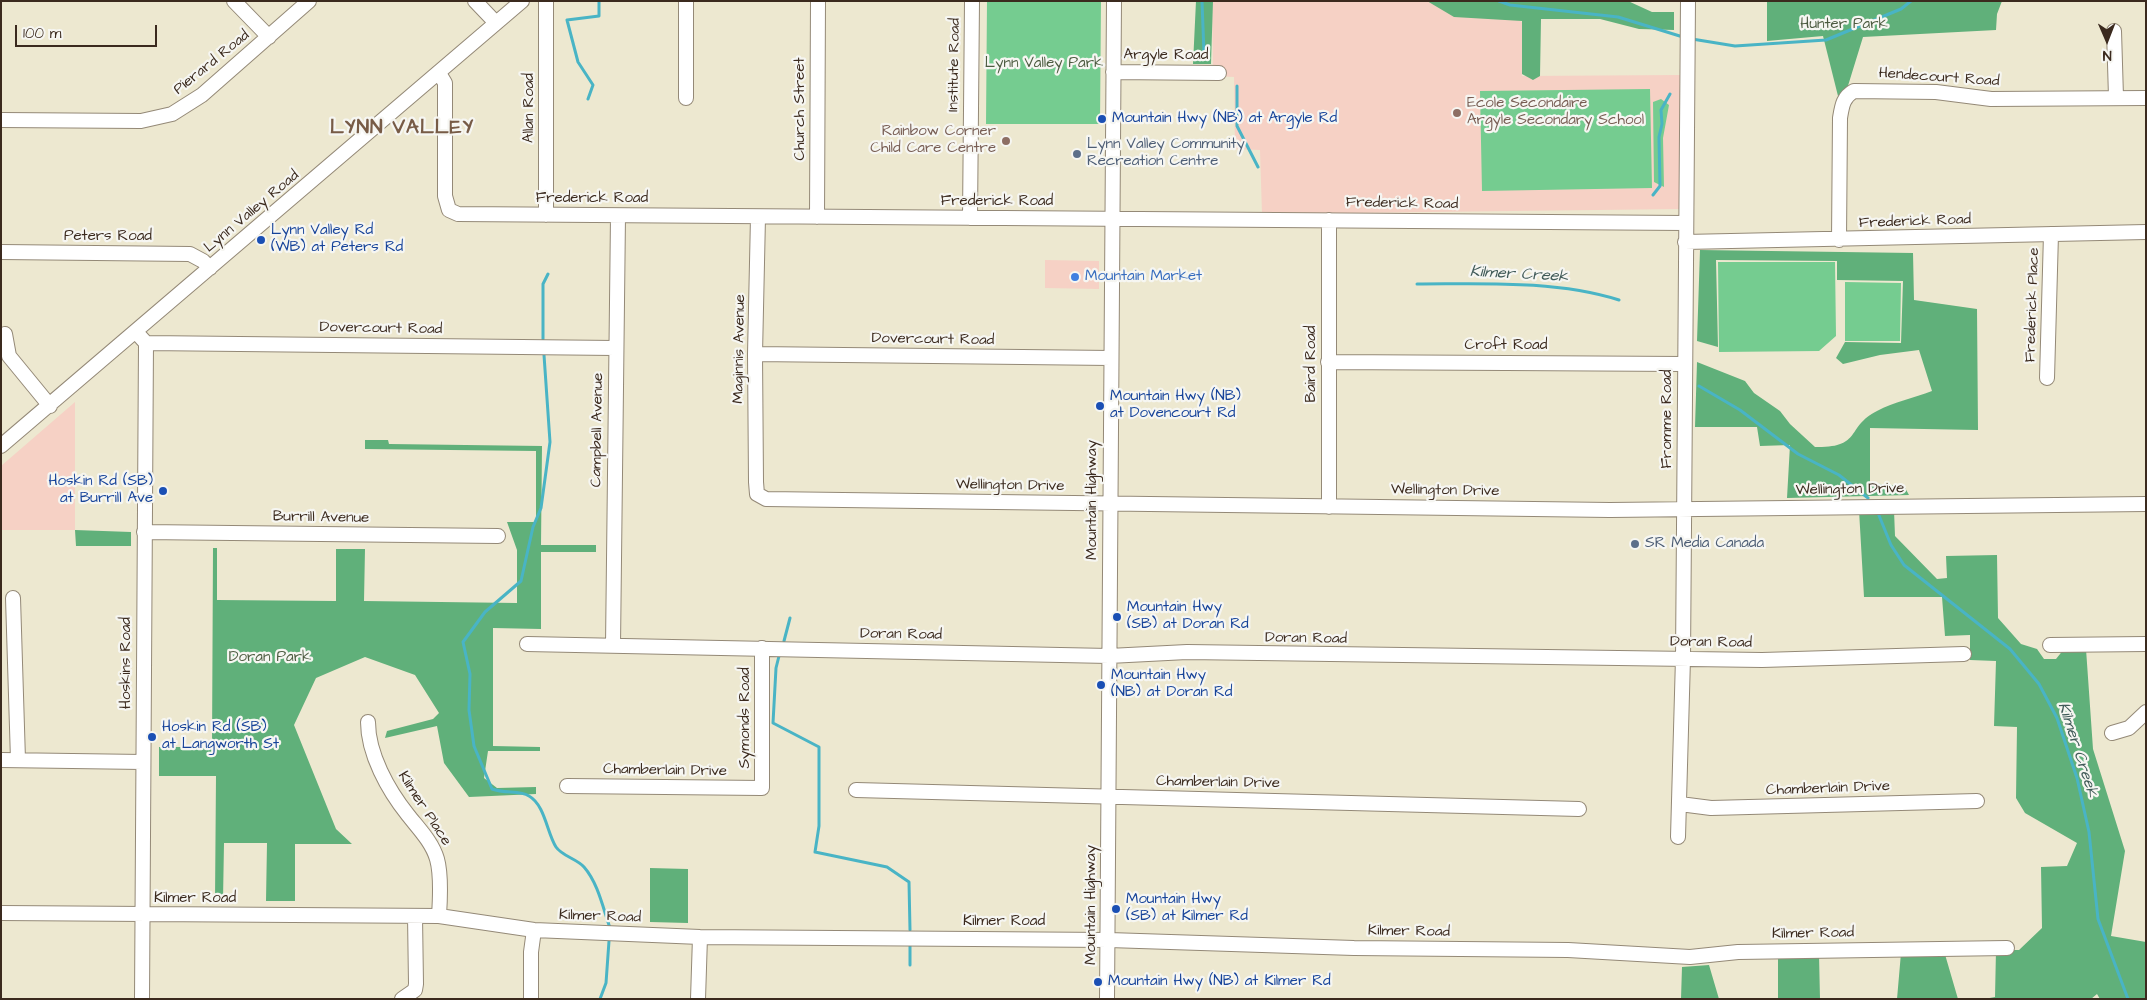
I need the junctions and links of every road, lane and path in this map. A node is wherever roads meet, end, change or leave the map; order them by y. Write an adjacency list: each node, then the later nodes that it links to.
1 (234, 1): 13 (street)
2 (309, 1): 13 (street, Pierard Road)
3 (475, 1): 11 (street)
4 (522, 1): 11 (street, Lynn Valley Road)
5 (546, 1): 21 (street, Allan Road)
6 (686, 1): 18 (street)
7 (818, 1): 24 (street, Church Street)
8 (972, 1): 25 (street, Institute Road)
9 (1114, 1): 14 (street, Mountain Highway)
10 (1688, 1): 28 (street, Fromme Road)
11 (496, 23): 16 (street, Lynn Valley Road)
12 (2114, 31): 17 (street)
13 (268, 37): 20 (street, Pierard Road)
14 (1114, 72): 15 (street, Argyle Road); 26 (street, Mountain Highway)
15 (1218, 73)
16 (439, 74): 21 (street, Frederick Road); 34 (street, Lynn Valley Road)
17 (2116, 97): 19 (street, Hendecourt Road); 31 (street, Hendecourt Road)
18 (686, 98)
19 (2146, 98)
20 (1, 120)
21 (546, 215): 22 (street, Frederick Road)
22 (618, 216): 23 (street, Frederick Road); 38 (street, Campbell Avenue)
23 (758, 217): 24 (street, Frederick Road); 39 (street, Maginnis Avenue)
24 (817, 217): 25 (street, Frederick Road)
25 (970, 218): 26 (street, Frederick Road)
26 (1112, 219): 27 (street, Frederick Road); 40 (street, Mountain Highway)
27 (1329, 220): 28 (street, Frederick Road); 41 (street, Baird Road)
28 (1685, 223): 32 (street, Fromme Road)
29 (2146, 232): 30 (street, Frederick Road)
30 (2051, 234): 31 (street, Frederick Road); 43 (street, Frederick Place)
31 (1839, 240): 32 (street, Frederick Road)
32 (1685, 242): 42 (street, Fromme Road)
33 (1, 252): 34 (street, Peters Road)
34 (210, 268): 35 (street, Lynn Valley Road)
35 (136, 332): 37 (street); 44 (street, Lynn Valley Road)
36 (4, 334): 44 (street)
37 (146, 343): 38 (street, Dovercourt Road); 51 (street, Hoskins Road)
38 (615, 348): 56 (street, Campbell Avenue)
39 (755, 354): 40 (street, Dovercourt Road); 46 (street, Maginnis Avenue)
40 (1111, 358): 48 (street, Mountain Highway)
41 (1328, 362): 42 (street, Croft Road); 49 (street, Baird Road)
42 (1684, 364): 50 (street, Fromme Road)
43 (2047, 378)
44 (50, 406): 45 (street, Lynn Valley Road)
45 (1, 446)
46 (756, 482): 48 (street, Wellington Drive)
47 (2146, 504): 50 (street, Wellington Drive)
48 (1109, 505): 49 (street, Wellington Drive); 60 (street, Mountain Highway)
49 (1329, 507): 50 (street, Wellington Drive)
50 (1684, 509): 61 (street, Fromme Road)
51 (144, 532): 52 (street, Burrill Avenue); 67 (street, Hoskins Road)
52 (498, 536)
53 (12, 598): 66 (street)
54 (527, 644): 56 (street, Doran Road)
55 (2146, 644): 57 (street)
56 (613, 645): 58 (street, Doran Road)
57 (2050, 645)
58 (762, 648): 60 (street, Doran Road); 69 (street, Symonds Road)
59 (1964, 654): 61 (street, Doran Road)
60 (1109, 656): 61 (street, Doran Road); 71 (street, Mountain Highway)
61 (1683, 658): 73 (street, Fromme Road)
62 (2146, 712): 64 (street)
63 (368, 722): 79 (street, Kilmer Place)
64 (2112, 733)
65 (1, 760): 66 (street)
66 (18, 760): 67 (street)
67 (143, 762): 77 (street, Hoskins Road)
68 (567, 786): 69 (street, Chamberlain Drive)
69 (762, 788)
70 (856, 790): 71 (street, Chamberlain Drive)
71 (1108, 797): 74 (street, Chamberlain Drive); 82 (street, Mountain Highway)
72 (1977, 801): 73 (street, Chamberlain Drive)
73 (1680, 804): 75 (street, Fromme Road)
74 (1579, 809)
75 (1678, 837)
76 (1, 913): 77 (street, Kilmer Road)
77 (142, 915): 78 (street, Kilmer Road); 84 (street, Hoskins Road)
78 (415, 916): 79 (street, Kilmer Road); 85 (street)
79 (439, 916): 80 (street, Kilmer Road)
80 (534, 930): 81 (street, Kilmer Road); 86 (street)
81 (700, 937): 82 (street, Kilmer Road); 87 (street)
82 (1109, 940): 83 (street, Kilmer Road); 88 (street, Mountain Highway)
83 (2007, 948)
84 (142, 999)
85 (402, 999)
86 (531, 999)
87 (698, 999)
88 (1108, 999)

